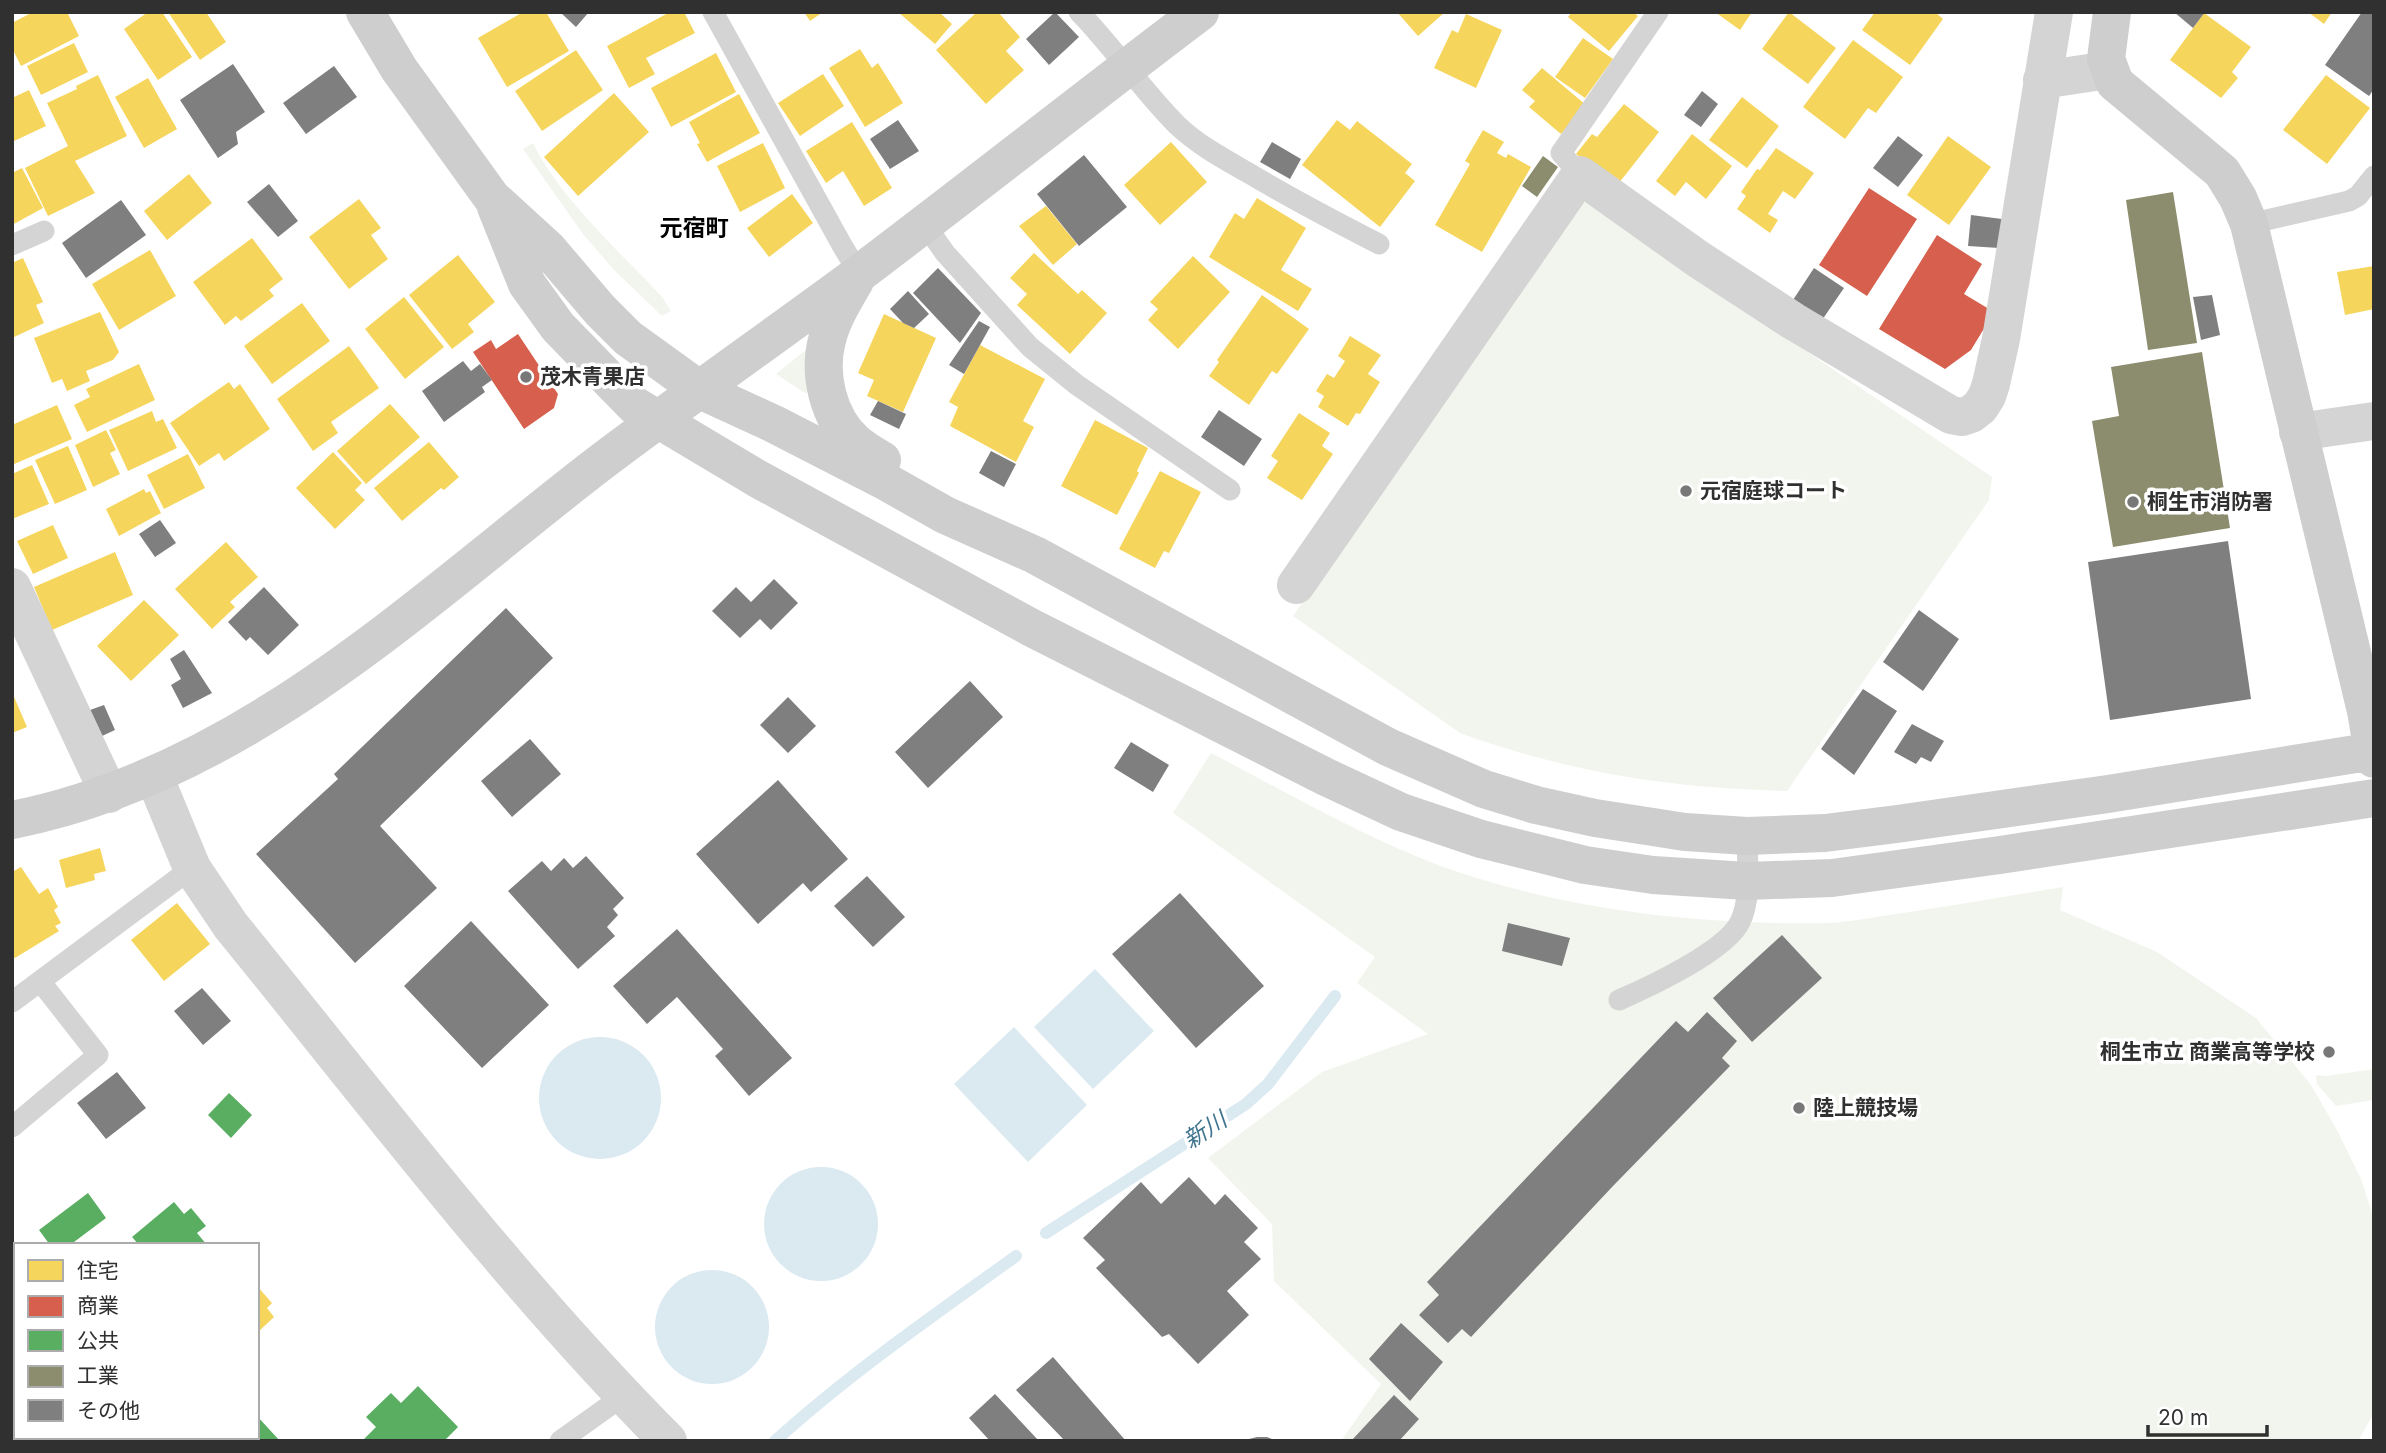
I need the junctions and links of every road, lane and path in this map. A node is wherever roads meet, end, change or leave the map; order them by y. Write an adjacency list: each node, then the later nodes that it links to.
1 (365, 12): 13 (street)
2 (713, 12): 19 (lane)
3 (1079, 12): 8 (lane)
4 (1200, 12): 8 (street)
5 (1658, 12): 11 (lane)
6 (2054, 12): 10 (street)
7 (2112, 12): 9 (street)
8 (1127, 67): 14 (street); 17 (lane)
9 (2108, 70): 10 (street); 15 (street)
10 (2042, 80): 11 (street)
11 (1580, 175): 26 (street)
12 (2374, 176): 15 (lane)
13 (492, 198): 20 (street); 21 (street)
14 (924, 223): 19 (street); 24 (lane)
15 (2249, 224): 23 (street)
16 (44, 231): 18 (lane)
17 (1379, 244)
18 (12, 245)
19 (859, 273): 20 (street); 25 (street)
20 (700, 390): 21 (street); 25 (street)
21 (658, 421): 29 (street); 35 (street)
22 (2374, 421): 23 (street)
23 (2298, 432): 28 (street)
24 (1230, 490)
25 (1035, 555): 33 (street)
26 (1296, 585)
27 (17, 611): 30 (street)
28 (2373, 754): 33 (street)
29 (154, 776): 30 (street); 34 (street)
30 (109, 794): 32 (street)
31 (2374, 798): 35 (street)
32 (12, 820)
33 (1747, 836): 35 (lane)
34 (192, 868): 36 (lane); 40 (street)
35 (1747, 881): 37 (lane)
36 (40, 981): 38 (lane); 39 (lane)
37 (1619, 1000)
38 (12, 1002)
39 (12, 1127)
40 (623, 1396): 41 (lane); 42 (street)
41 (560, 1441)
42 (668, 1441)

